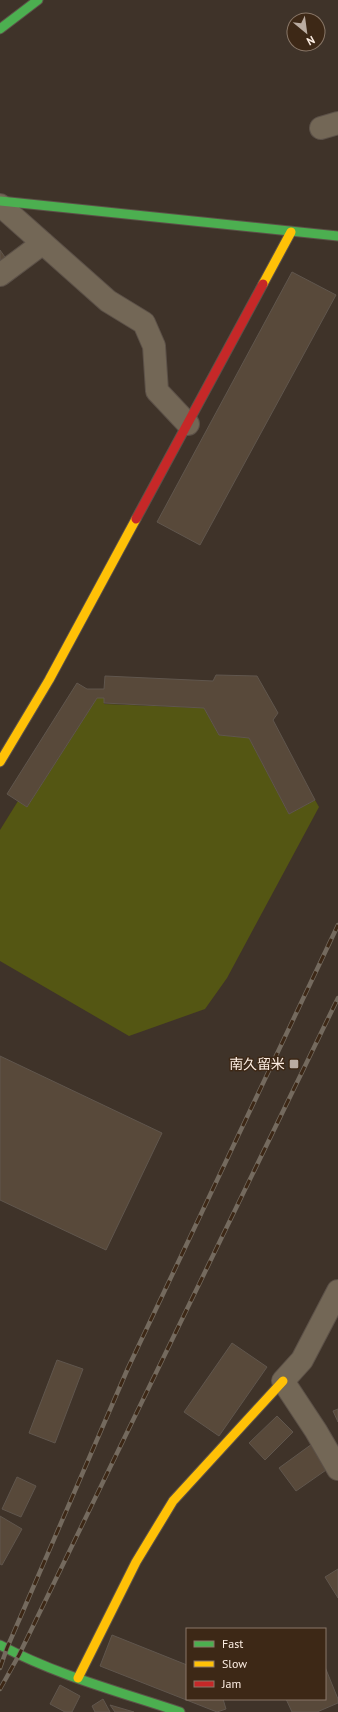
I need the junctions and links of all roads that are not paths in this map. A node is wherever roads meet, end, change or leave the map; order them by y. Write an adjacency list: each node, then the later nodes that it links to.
1 (38, 0): 2 (street)
2 (0, 29)
3 (0, 201): 5 (street)
4 (0, 205): 7 (street)
5 (291, 232): 6 (street); 9 (street)
6 (338, 236)
7 (43, 243): 8 (street); 9 (street)
8 (0, 275)
9 (188, 424): 10 (street)
10 (0, 762)
11 (338, 1291): 12 (street)
12 (282, 1381): 13 (street); 15 (street)
13 (338, 1469)
14 (0, 1645): 15 (street)
15 (78, 1678): 16 (street)
16 (180, 1712)

